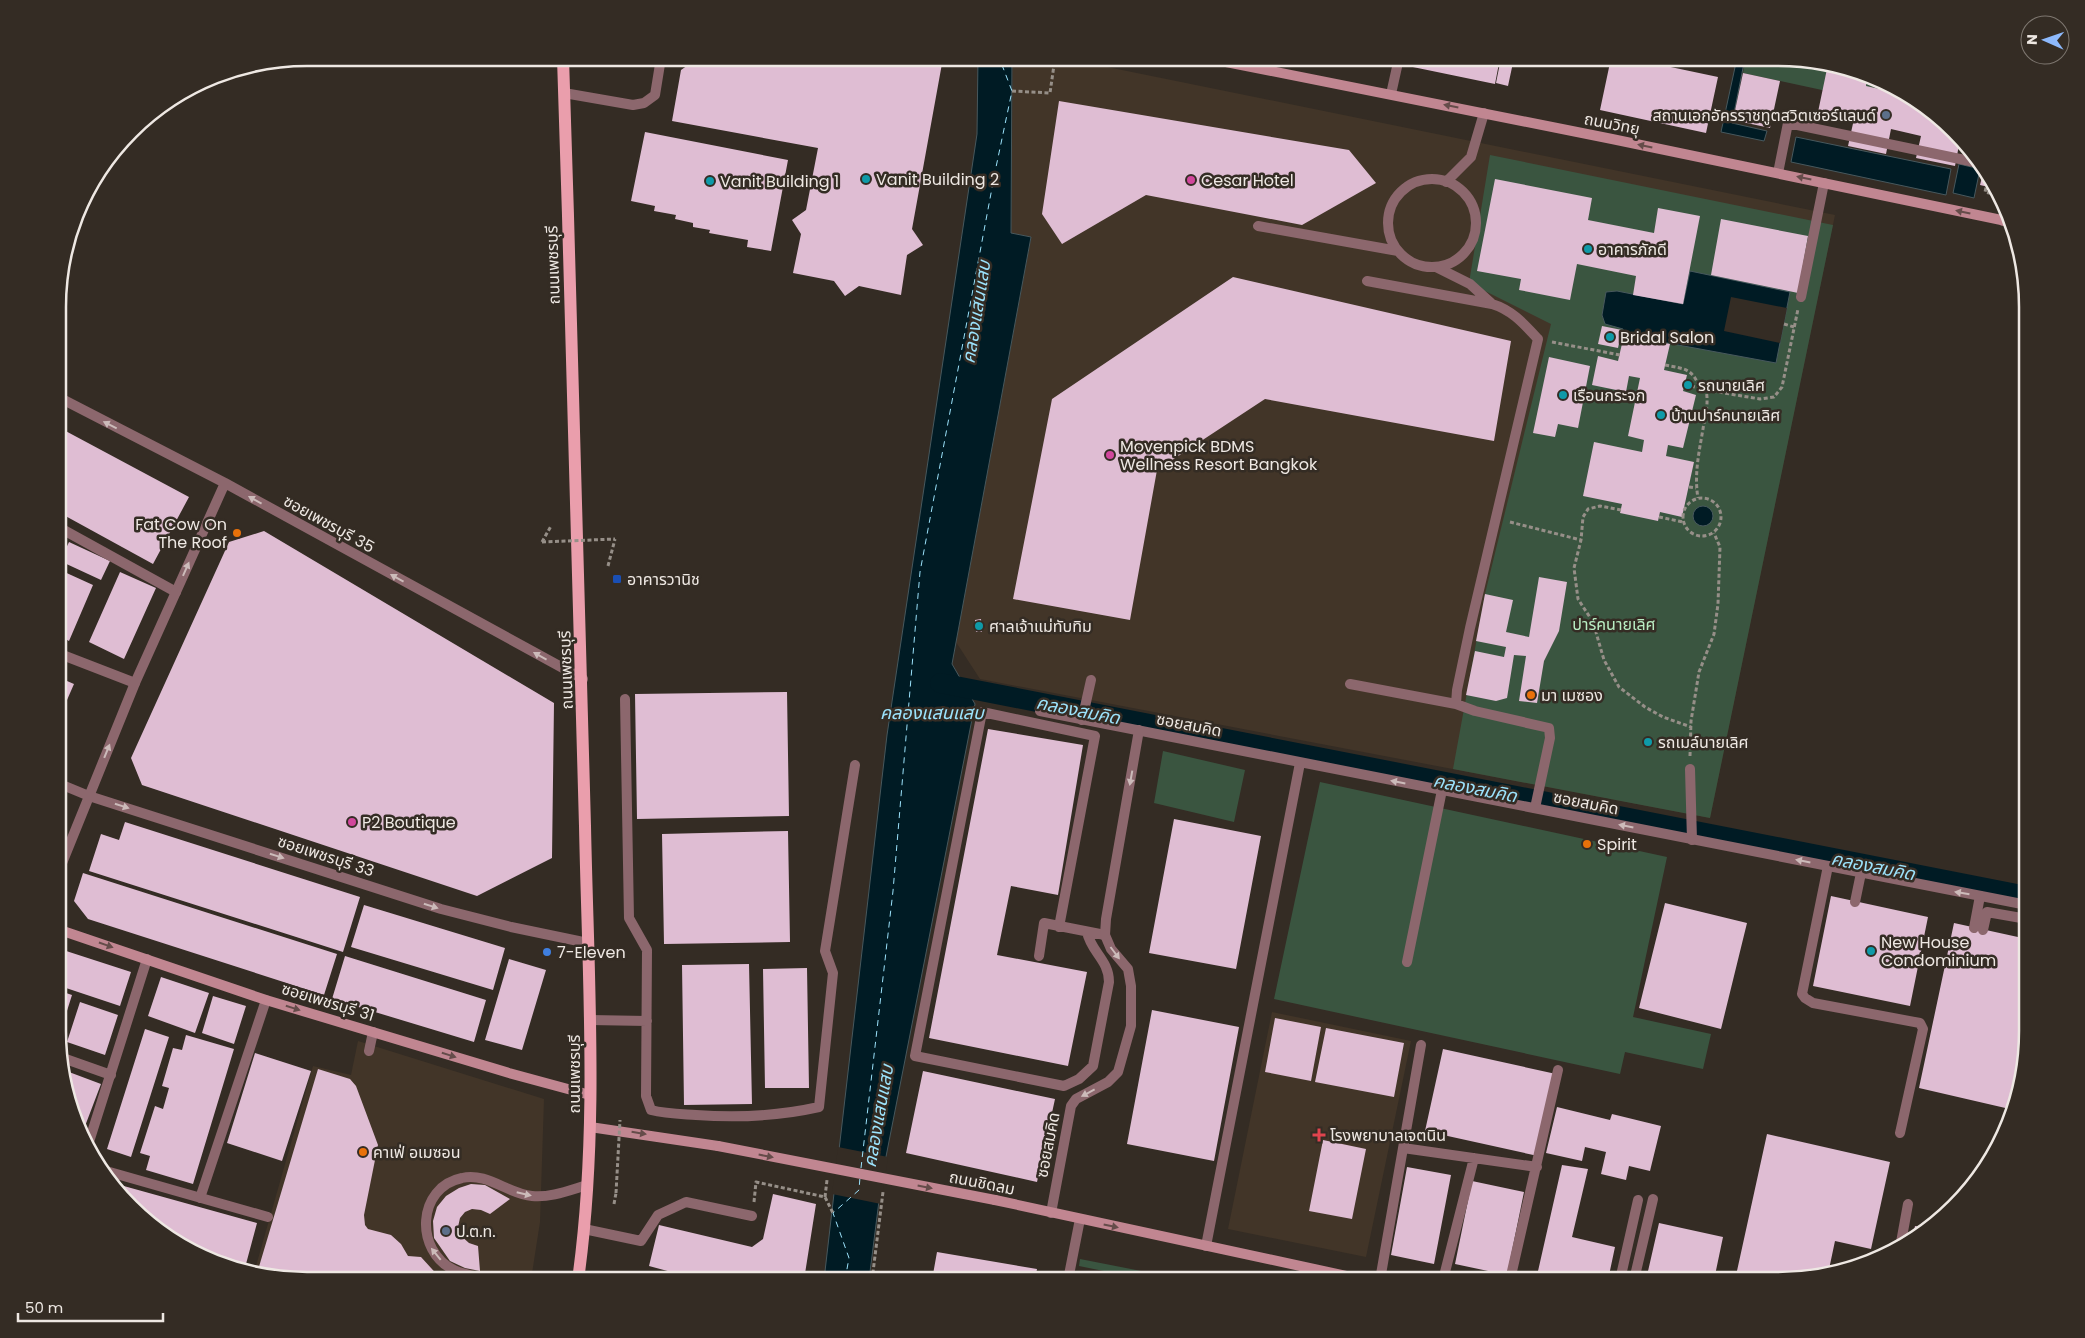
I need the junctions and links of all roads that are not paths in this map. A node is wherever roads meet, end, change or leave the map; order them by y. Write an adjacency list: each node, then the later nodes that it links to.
1 (562, 66): 5 (main road, ถนนเพชรบุรี)
2 (660, 66): 5 (street)
3 (1276, 66): 6 (street, ถนนวิทยุ)
4 (1397, 66): 6 (street)
5 (564, 93): 24 (main road, ถนนเพชรบุรี)
6 (1391, 94): 7 (street, ถนนวิทยุ, one-way to 6)
7 (1484, 113): 9 (street, ถนนวิทยุ, one-way to 7); 10 (street)
8 (1969, 161): 9 (street)
9 (1778, 173): 11 (street, ถนนวิทยุ, one-way to 9)
10 (1446, 182): 14 (street); 15 (street)
11 (1824, 183): 12 (street, ถนนวิทยุ, one-way to 11); 17 (street)
12 (2002, 220)
13 (1258, 226): 14 (street)
14 (1398, 251): 15 (street)
15 (1436, 267): 18 (street)
16 (1367, 281): 18 (street)
17 (1801, 297)
18 (1492, 304): 29 (street)
19 (66, 401): 20 (street, ซอยเพชรบุรี 35, one-way to 19)
20 (225, 484): 22 (street, one-way to 20); 24 (street, ซอยเพชรบุรี 35, one-way to 20)
21 (66, 531): 22 (street)
22 (176, 592): 26 (street)
23 (66, 656): 26 (street)
24 (583, 679): 53 (main road, ถนนเพชรบุรี)
25 (1091, 680): 31 (street)
26 (135, 683): 38 (street, one-way to 26)
27 (1350, 684): 29 (street)
28 (625, 699): 59 (street)
29 (1456, 704): 39 (street)
30 (1040, 711): 31 (street, ซอยสมคิด)
31 (1082, 720): 32 (street, ซอยสมคิด)
32 (1139, 730): 33 (street, ซอยสมคิด); 52 (street, ซอยสมคิด, one-way to 52)
33 (1300, 763): 37 (street, ซอยสมคิด, one-way to 33); 85 (street)
34 (855, 765): 59 (street)
35 (1690, 769): 40 (street)
36 (66, 786): 38 (street, ซอยเพชรบุรี 33)
37 (1442, 790): 39 (street, ซอยสมคิด); 56 (street)
38 (89, 796): 41 (street); 53 (street, ซอยเพชรบุรี 33, one-way to 53)
39 (1535, 808): 40 (street, ซอยสมคิด, one-way to 39)
40 (1692, 840): 42 (street, ซอยสมคิด, one-way to 40)
41 (66, 853)
42 (1828, 866): 43 (street, ซอยสมคิด); 68 (street)
43 (1861, 873): 44 (street, ซอยสมคิด, one-way to 43); 45 (street)
44 (1985, 897): 46 (street, ซอยสมคิด); 47 (street); 47 (street)
45 (1855, 902)
46 (2019, 903)
47 (1987, 912): 48 (street)
48 (2019, 918)
49 (1059, 927): 51 (street); 51 (street); 54 (street)
50 (66, 932): 55 (street, ซอยเพชรบุรี 31, one-way to 55)
51 (1087, 932): 52 (street)
52 (1105, 935): 79 (street, ซอยสมคิด, one-way to 79)
53 (588, 943): 58 (main road, ถนนเพชรบุรี)
54 (1039, 956)
55 (147, 959): 57 (street, ซอยเพชรบุรี 31); 65 (street)
56 (1407, 962)
57 (266, 1000): 60 (street, ซอยเพชรบุรี 31, one-way to 60); 75 (street)
58 (590, 1020): 59 (street); 66 (main road, ถนนเพชรบุรี)
59 (647, 1021)
60 (373, 1032): 62 (street); 66 (street, ซอยเพชรบุรี 31, one-way to 66)
61 (1421, 1045): 70 (street)
62 (369, 1051)
63 (68, 1060): 65 (street)
64 (1558, 1070): 72 (street)
65 (111, 1075): 69 (street)
66 (590, 1095): 67 (main road, ถนนเพชรบุรี)
67 (590, 1127): 74 (main road, ถนนเพชรบุรี); 79 (street, ถนนชิดลม, one-way to 79, bridge)
68 (1900, 1133)
69 (91, 1137)
70 (1403, 1148): 71 (street); 90 (street)
71 (1474, 1158): 72 (street); 91 (street)
72 (1537, 1167): 92 (street)
73 (113, 1173): 75 (street)
74 (587, 1185): 83 (main road, ถนนเพชรบุรี); 86 (street, one-way to 74)
75 (200, 1198): 81 (street)
76 (1653, 1199): 94 (street)
77 (1638, 1200): 93 (street)
78 (1908, 1204): 84 (street)
79 (1051, 1213): 82 (street, ถนนชิดลม)
80 (752, 1216): 83 (street)
81 (268, 1217)
82 (1080, 1219): 85 (street, ถนนชิดลม, one-way to 85); 88 (street)
83 (584, 1229): 87 (main road, ถนนเพชรบุรี)
84 (1902, 1237)
85 (1206, 1246): 89 (street, ถนนชิดลม)
86 (462, 1272)
87 (579, 1272)
88 (1070, 1272)
89 (1311, 1272)
90 (1381, 1272)
91 (1445, 1272)
92 (1512, 1272)
93 (1622, 1272)
94 (1636, 1272)

